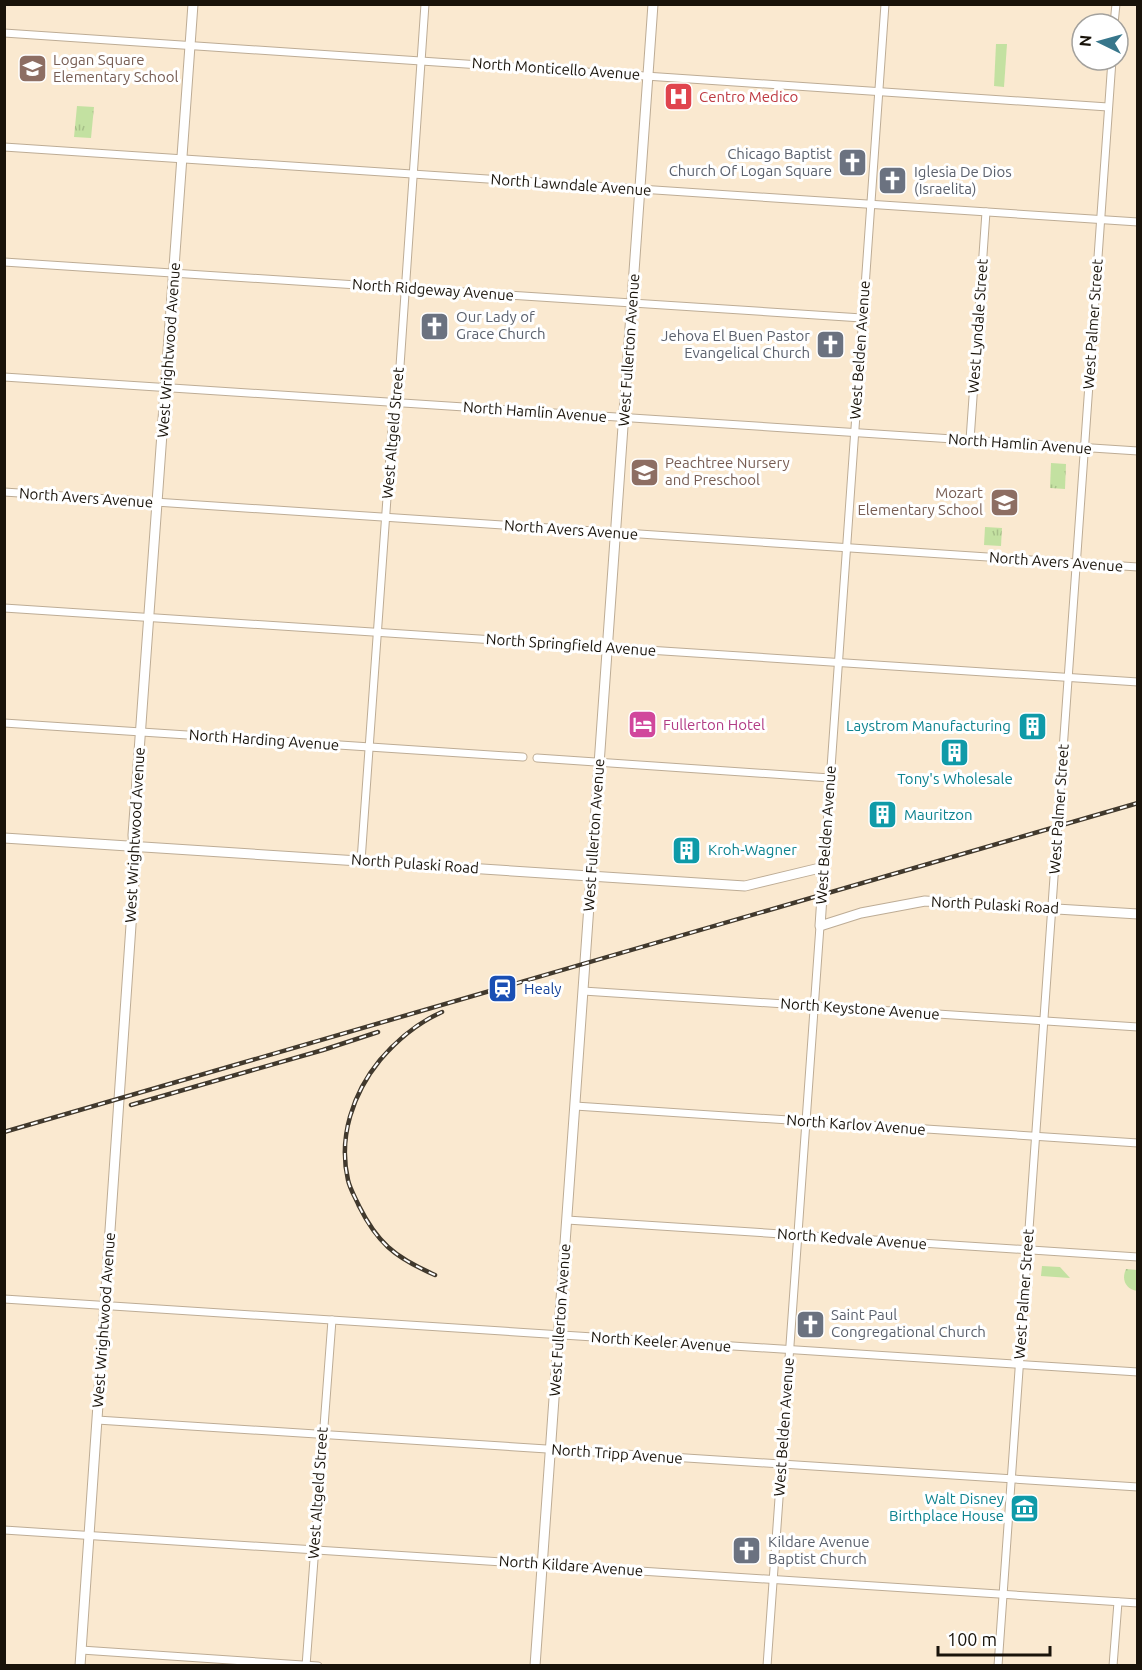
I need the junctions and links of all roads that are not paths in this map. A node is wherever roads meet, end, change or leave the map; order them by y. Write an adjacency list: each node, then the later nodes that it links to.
1 (194, 4): 6 (main road, West Wrightwood Avenue)
2 (425, 4): 7 (street, West Altgeld Street)
3 (653, 4): 9 (main road, West Fullerton Avenue)
4 (885, 4): 10 (street, West Belden Avenue)
5 (4, 33): 6 (street, North Monticello Avenue)
6 (191, 45): 7 (street, North Monticello Avenue); 13 (main road, West Wrightwood Avenue)
7 (421, 60): 9 (street, North Monticello Avenue); 14 (street, West Altgeld Street)
8 (1111, 72): 11 (street, West Palmer Street)
9 (648, 75): 10 (street, North Monticello Avenue); 15 (main road, West Fullerton Avenue)
10 (879, 91): 11 (street, North Monticello Avenue); 16 (street, West Belden Avenue)
11 (1108, 106): 18 (street, West Palmer Street)
12 (4, 147): 13 (street, North Lawndale Avenue)
13 (182, 159): 14 (street, North Lawndale Avenue); 21 (main road, West Wrightwood Avenue)
14 (413, 174): 15 (street, North Lawndale Avenue); 22 (street, West Altgeld Street)
15 (640, 189): 16 (street, North Lawndale Avenue); 23 (main road, West Fullerton Avenue)
16 (870, 204): 17 (street, North Lawndale Avenue); 24 (street, West Belden Avenue)
17 (986, 212): 18 (street, North Lawndale Avenue); 30 (street, West Lyndale Street)
18 (1100, 219): 19 (street, North Lawndale Avenue); 31 (street, West Palmer Street)
19 (1137, 222)
20 (4, 262): 21 (street, North Ridgeway Avenue)
21 (174, 273): 22 (street, North Ridgeway Avenue); 26 (main road, West Wrightwood Avenue)
22 (405, 288): 23 (street, North Ridgeway Avenue); 27 (street, West Altgeld Street)
23 (632, 304): 24 (street, North Ridgeway Avenue); 28 (main road, West Fullerton Avenue)
24 (862, 318): 29 (street, West Belden Avenue)
25 (4, 377): 26 (street, North Hamlin Avenue)
26 (166, 388): 27 (street, North Hamlin Avenue); 34 (main road, West Wrightwood Avenue)
27 (396, 403): 28 (street, North Hamlin Avenue); 35 (street, West Altgeld Street)
28 (624, 418): 29 (street, North Hamlin Avenue); 36 (main road, West Fullerton Avenue)
29 (854, 433): 30 (street, North Hamlin Avenue); 37 (street, West Belden Avenue)
30 (970, 440): 31 (street, North Hamlin Avenue)
31 (1084, 448): 32 (street, North Hamlin Avenue); 38 (street, West Palmer Street)
32 (1137, 451)
33 (4, 492): 34 (street, North Avers Avenue)
34 (158, 502): 35 (street, North Avers Avenue); 41 (main road, West Wrightwood Avenue)
35 (386, 518): 36 (street, North Avers Avenue); 42 (street, West Altgeld Street)
36 (616, 533): 37 (street, North Avers Avenue); 43 (main road, West Fullerton Avenue)
37 (846, 548): 38 (street, North Avers Avenue); 44 (street, West Belden Avenue)
38 (1076, 563): 39 (street, North Avers Avenue); 45 (street, West Palmer Street)
39 (1137, 567)
40 (4, 608): 41 (street, North Springfield Avenue)
41 (149, 618): 42 (street, North Springfield Avenue); 48 (main road, West Wrightwood Avenue)
42 (378, 632): 43 (street, North Springfield Avenue); 49 (street, West Altgeld Street)
43 (608, 647): 44 (street, North Springfield Avenue); 52 (main road, West Fullerton Avenue)
44 (838, 662): 45 (street, North Springfield Avenue); 53 (street, West Belden Avenue)
45 (1068, 677): 46 (street, North Springfield Avenue); 59 (street, West Palmer Street)
46 (1137, 682)
47 (4, 723): 48 (street, North Harding Avenue)
48 (141, 732): 49 (street, North Harding Avenue); 55 (main road, West Wrightwood Avenue)
49 (369, 747): 50 (street, North Harding Avenue); 56 (street, West Altgeld Street)
50 (523, 757)
51 (537, 758): 52 (street)
52 (600, 762): 53 (street); 58 (main road, West Fullerton Avenue)
53 (830, 778): 57 (street, West Belden Avenue)
54 (4, 838): 55 (main road, North Pulaski Road)
55 (134, 846): 56 (main road, North Pulaski Road); 75 (main road, West Wrightwood Avenue)
56 (361, 861): 58 (main road, North Pulaski Road)
57 (824, 867): 58 (main road, North Pulaski Road); 61 (main road, West Belden Avenue)
58 (592, 876): 62 (main road, West Fullerton Avenue)
59 (1052, 908): 60 (main road, North Pulaski Road); 61 (main road, North Pulaski Road); 64 (street, West Palmer Street)
60 (1137, 914)
61 (820, 926): 63 (street, West Belden Avenue)
62 (583, 991): 63 (street, North Keystone Avenue); 66 (main road, West Fullerton Avenue)
63 (813, 1006): 64 (street, North Keystone Avenue); 67 (street, West Belden Avenue)
64 (1044, 1021): 65 (street, North Keystone Avenue); 68 (street, West Palmer Street)
65 (1137, 1027)
66 (575, 1106): 67 (street, North Karlov Avenue); 70 (main road, West Fullerton Avenue)
67 (805, 1121): 68 (street, North Karlov Avenue); 71 (street, West Belden Avenue)
68 (1035, 1136): 69 (street, North Karlov Avenue); 72 (street, West Palmer Street)
69 (1137, 1143)
70 (567, 1220): 71 (street, North Kedvale Avenue); 77 (main road, West Fullerton Avenue)
71 (797, 1235): 72 (street, North Kedvale Avenue); 78 (street, West Belden Avenue)
72 (1027, 1250): 73 (street, North Kedvale Avenue); 79 (street, West Palmer Street)
73 (1137, 1257)
74 (4, 1299): 75 (street, North Keeler Avenue)
75 (105, 1306): 76 (street, North Keeler Avenue); 81 (main road, West Wrightwood Avenue)
76 (332, 1320): 77 (street, North Keeler Avenue); 82 (street, West Altgeld Street)
77 (559, 1335): 78 (street, North Keeler Avenue); 83 (main road, West Fullerton Avenue)
78 (789, 1350): 79 (street, North Keeler Avenue); 84 (street, West Belden Avenue)
79 (1019, 1365): 80 (street, North Keeler Avenue); 85 (street, West Palmer Street)
80 (1137, 1372)
81 (97, 1420): 82 (street, North Tripp Avenue); 88 (main road, West Wrightwood Avenue)
82 (322, 1435): 83 (street, North Tripp Avenue); 89 (street, West Altgeld Street)
83 (551, 1449): 84 (street, North Tripp Avenue); 90 (main road, West Fullerton Avenue)
84 (781, 1464): 85 (street, North Tripp Avenue); 91 (street, West Belden Avenue)
85 (1011, 1479): 86 (street, North Tripp Avenue); 92 (street, West Palmer Street)
86 (1137, 1487)
87 (4, 1530): 88 (street, North Kildare Avenue)
88 (89, 1536): 89 (street, North Kildare Avenue); 95 (main road, West Wrightwood Avenue)
89 (314, 1550): 90 (street, North Kildare Avenue); 97 (street, West Altgeld Street)
90 (542, 1564): 91 (street, North Kildare Avenue); 99 (main road, West Fullerton Avenue)
91 (773, 1580): 92 (street, North Kildare Avenue); 100 (street, West Belden Avenue)
92 (1003, 1594): 93 (street, North Kildare Avenue); 101 (street, West Palmer Street)
93 (1118, 1602): 94 (street, North Kildare Avenue); 102 (street)
94 (1137, 1604)
95 (81, 1650): 96 (main road, West Wrightwood Avenue); 97 (street)
96 (80, 1665)
97 (306, 1665): 98 (street)
98 (318, 1665)
99 (535, 1665)
100 (766, 1665)
101 (998, 1665)
102 (1113, 1665)

